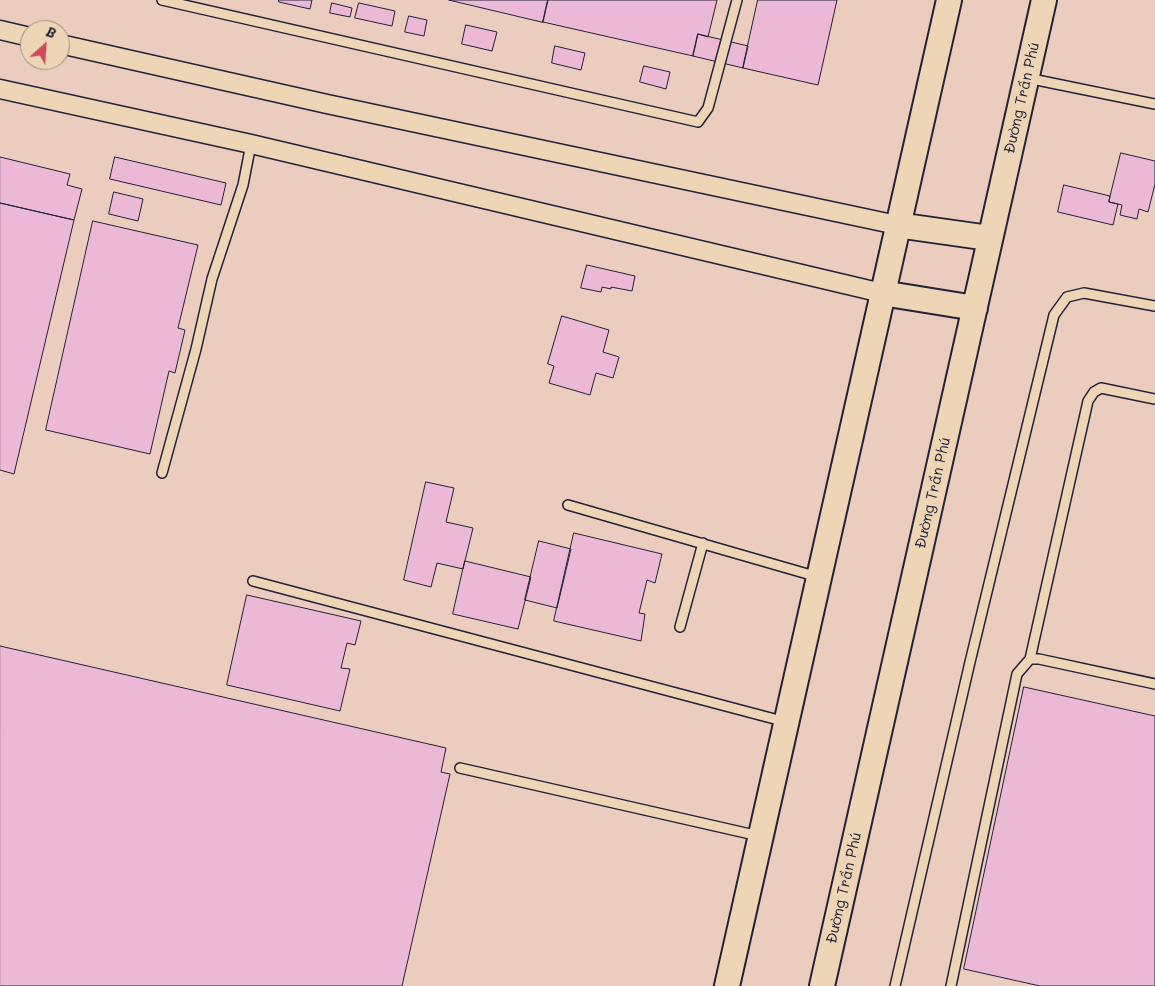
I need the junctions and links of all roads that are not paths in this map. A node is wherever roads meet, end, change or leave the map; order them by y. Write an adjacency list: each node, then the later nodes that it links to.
1 (162, 0): 2 (lane)
2 (736, 0)
3 (949, 0): 12 (main road)
4 (1044, 0): 8 (main road, Đường Trần Phú)
5 (0, 30): 6 (street)
6 (20, 35)
7 (70, 46): 12 (street)
8 (1026, 78): 10 (lane); 13 (main road, Đường Trần Phú)
9 (0, 89): 11 (street)
10 (1155, 104)
11 (251, 144): 14 (street); 18 (lane)
12 (898, 225): 13 (main road); 14 (main road)
13 (989, 238): 16 (main road, Đường Trần Phú)
14 (882, 292): 16 (main road); 21 (main road)
15 (1155, 306): 31 (lane)
16 (975, 308): 30 (main road, Đường Trần Phú)
17 (1155, 399): 24 (lane)
18 (162, 472)
19 (568, 505): 20 (lane)
20 (703, 543): 21 (lane); 23 (lane)
21 (819, 577): 26 (main road)
22 (253, 581): 26 (lane)
23 (680, 627)
24 (1030, 659): 25 (lane); 32 (lane)
25 (1155, 684)
26 (786, 722): 28 (main road)
27 (460, 768): 28 (lane)
28 (760, 836): 29 (main road)
29 (727, 986)
30 (822, 986)
31 (894, 986)
32 (951, 986)

